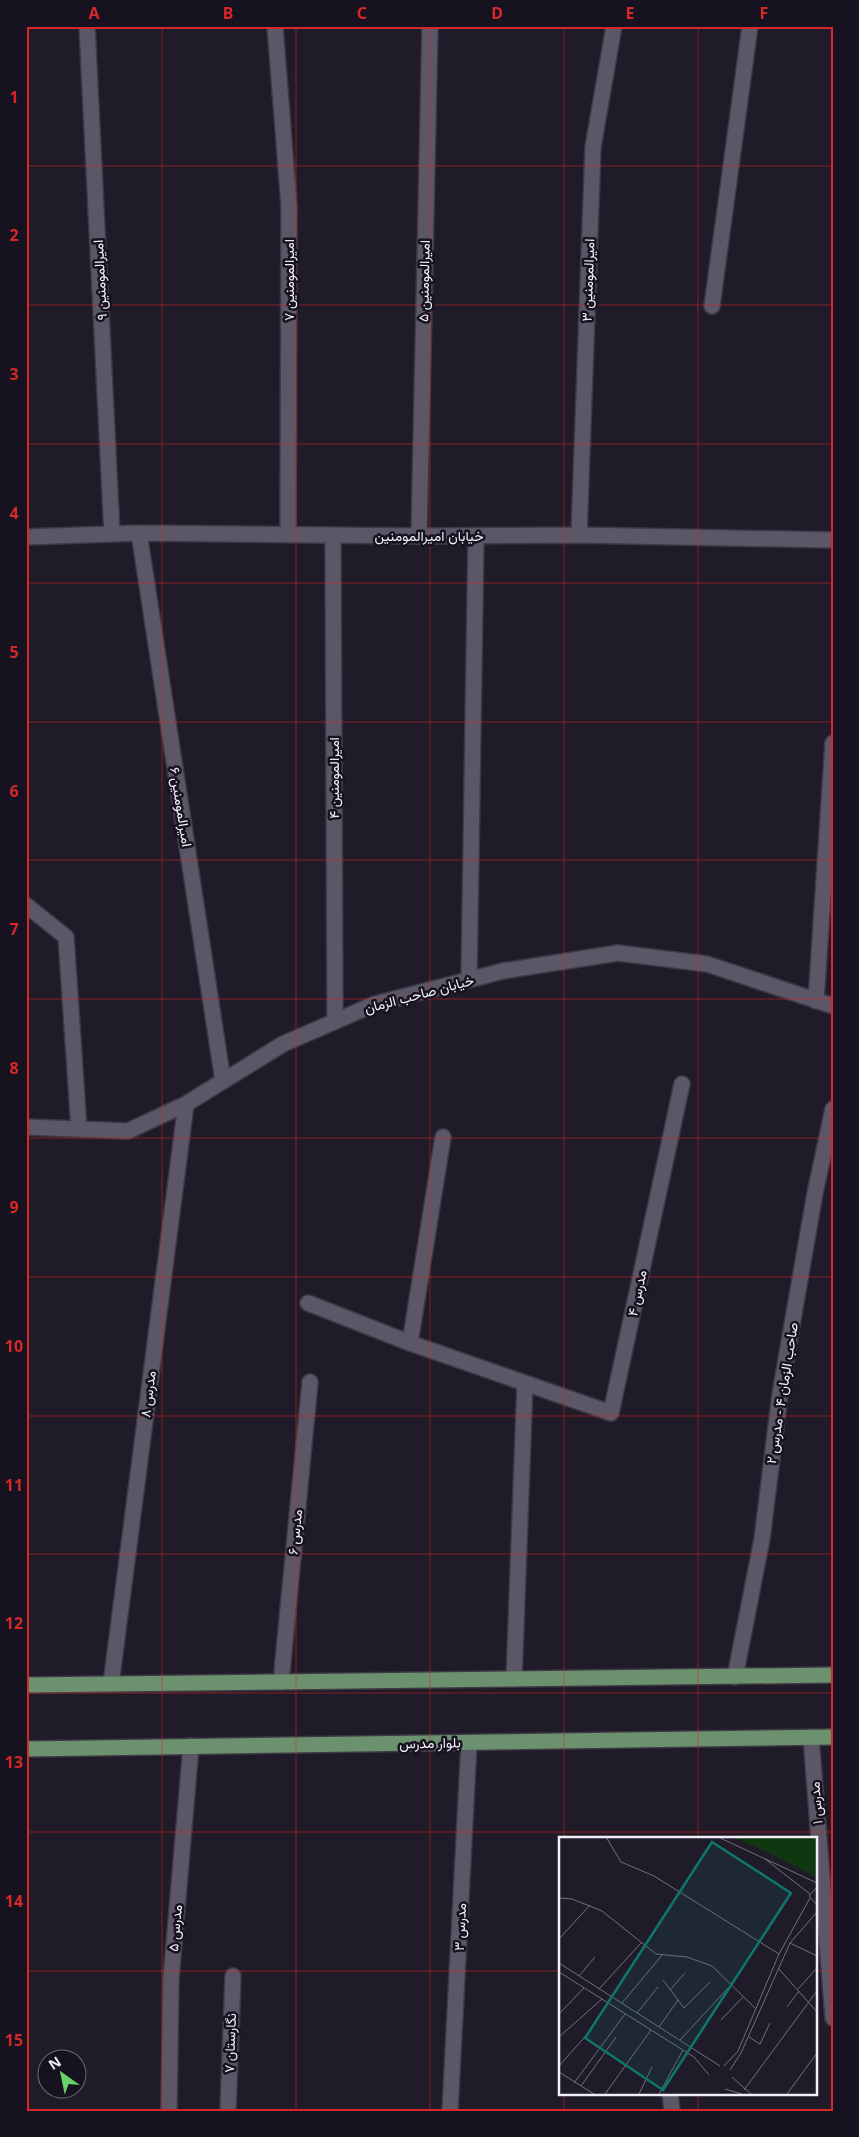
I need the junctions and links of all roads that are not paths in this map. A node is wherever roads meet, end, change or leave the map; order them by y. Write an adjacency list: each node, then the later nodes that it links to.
1 (87, 26): 8 (street, امیرالمومنین ۹)
2 (276, 26): 9 (street, امیرالمومنین ۷)
3 (430, 26): 12 (street, امیرالمومنین ۵)
4 (614, 26): 11 (street, امیرالمومنین ۳)
5 (750, 26): 6 (street)
6 (712, 306)
7 (138, 533): 8 (street, خیابان امیرالمومنین); 9 (street, خیابان امیرالمومنین); 22 (street, امیرالمومنین ۶)
8 (112, 534): 14 (street, خیابان امیرالمومنین)
9 (288, 535): 10 (street, خیابان امیرالمومنین)
10 (333, 535): 12 (street, خیابان امیرالمومنین); 21 (street, امیرالمومنین ۴)
11 (580, 535): 13 (street, خیابان امیرالمومنین); 15 (street, خیابان امیرالمومنین)
12 (419, 536): 13 (street, خیابان امیرالمومنین)
13 (476, 536): 18 (street)
14 (26, 537)
15 (833, 540)
16 (833, 743): 19 (street)
17 (26, 905): 27 (street)
18 (469, 980): 19 (street, خیابان صاحب الزمان); 21 (street, خیابان صاحب الزمان)
19 (816, 1001): 20 (street, خیابان صاحب الزمان)
20 (833, 1006)
21 (335, 1021): 22 (street, خیابان صاحب الزمان)
22 (223, 1081): 24 (street, خیابان صاحب الزمان)
23 (682, 1084): 32 (street, مدرس ۴)
24 (186, 1104): 27 (street, خیابان صاحب الزمان); 37 (street, مدرس ۸)
25 (833, 1109): 34 (street, صاحب الزمان ۴ - مدرس ۲)
26 (26, 1127): 27 (street, خیابان صاحب الزمان)
27 (79, 1129)
28 (443, 1137): 30 (street)
29 (308, 1303): 30 (street, مدرس ۴)
30 (410, 1344): 32 (street, مدرس ۴)
31 (310, 1382): 36 (street, مدرس ۶)
32 (525, 1383): 35 (street)
33 (833, 1676): 34 (main road)
34 (735, 1677): 35 (main road)
35 (514, 1679): 36 (main road)
36 (280, 1682): 37 (main road)
37 (111, 1684): 38 (main road)
38 (26, 1685)
39 (833, 1737): 40 (main road, بلوار مدرس)
40 (811, 1738): 41 (main road, بلوار مدرس); 45 (street, مدرس ۱)
41 (469, 1742): 42 (main road, بلوار مدرس); 49 (street, مدرس ۳)
42 (191, 1746): 43 (main road, بلوار مدرس); 47 (street, مدرس ۵)
43 (26, 1749)
44 (233, 1976): 48 (street, نگارستان ۷)
45 (833, 2018)
46 (670, 2094): 50 (street)
47 (169, 2111)
48 (228, 2111)
49 (450, 2111)
50 (672, 2111)

